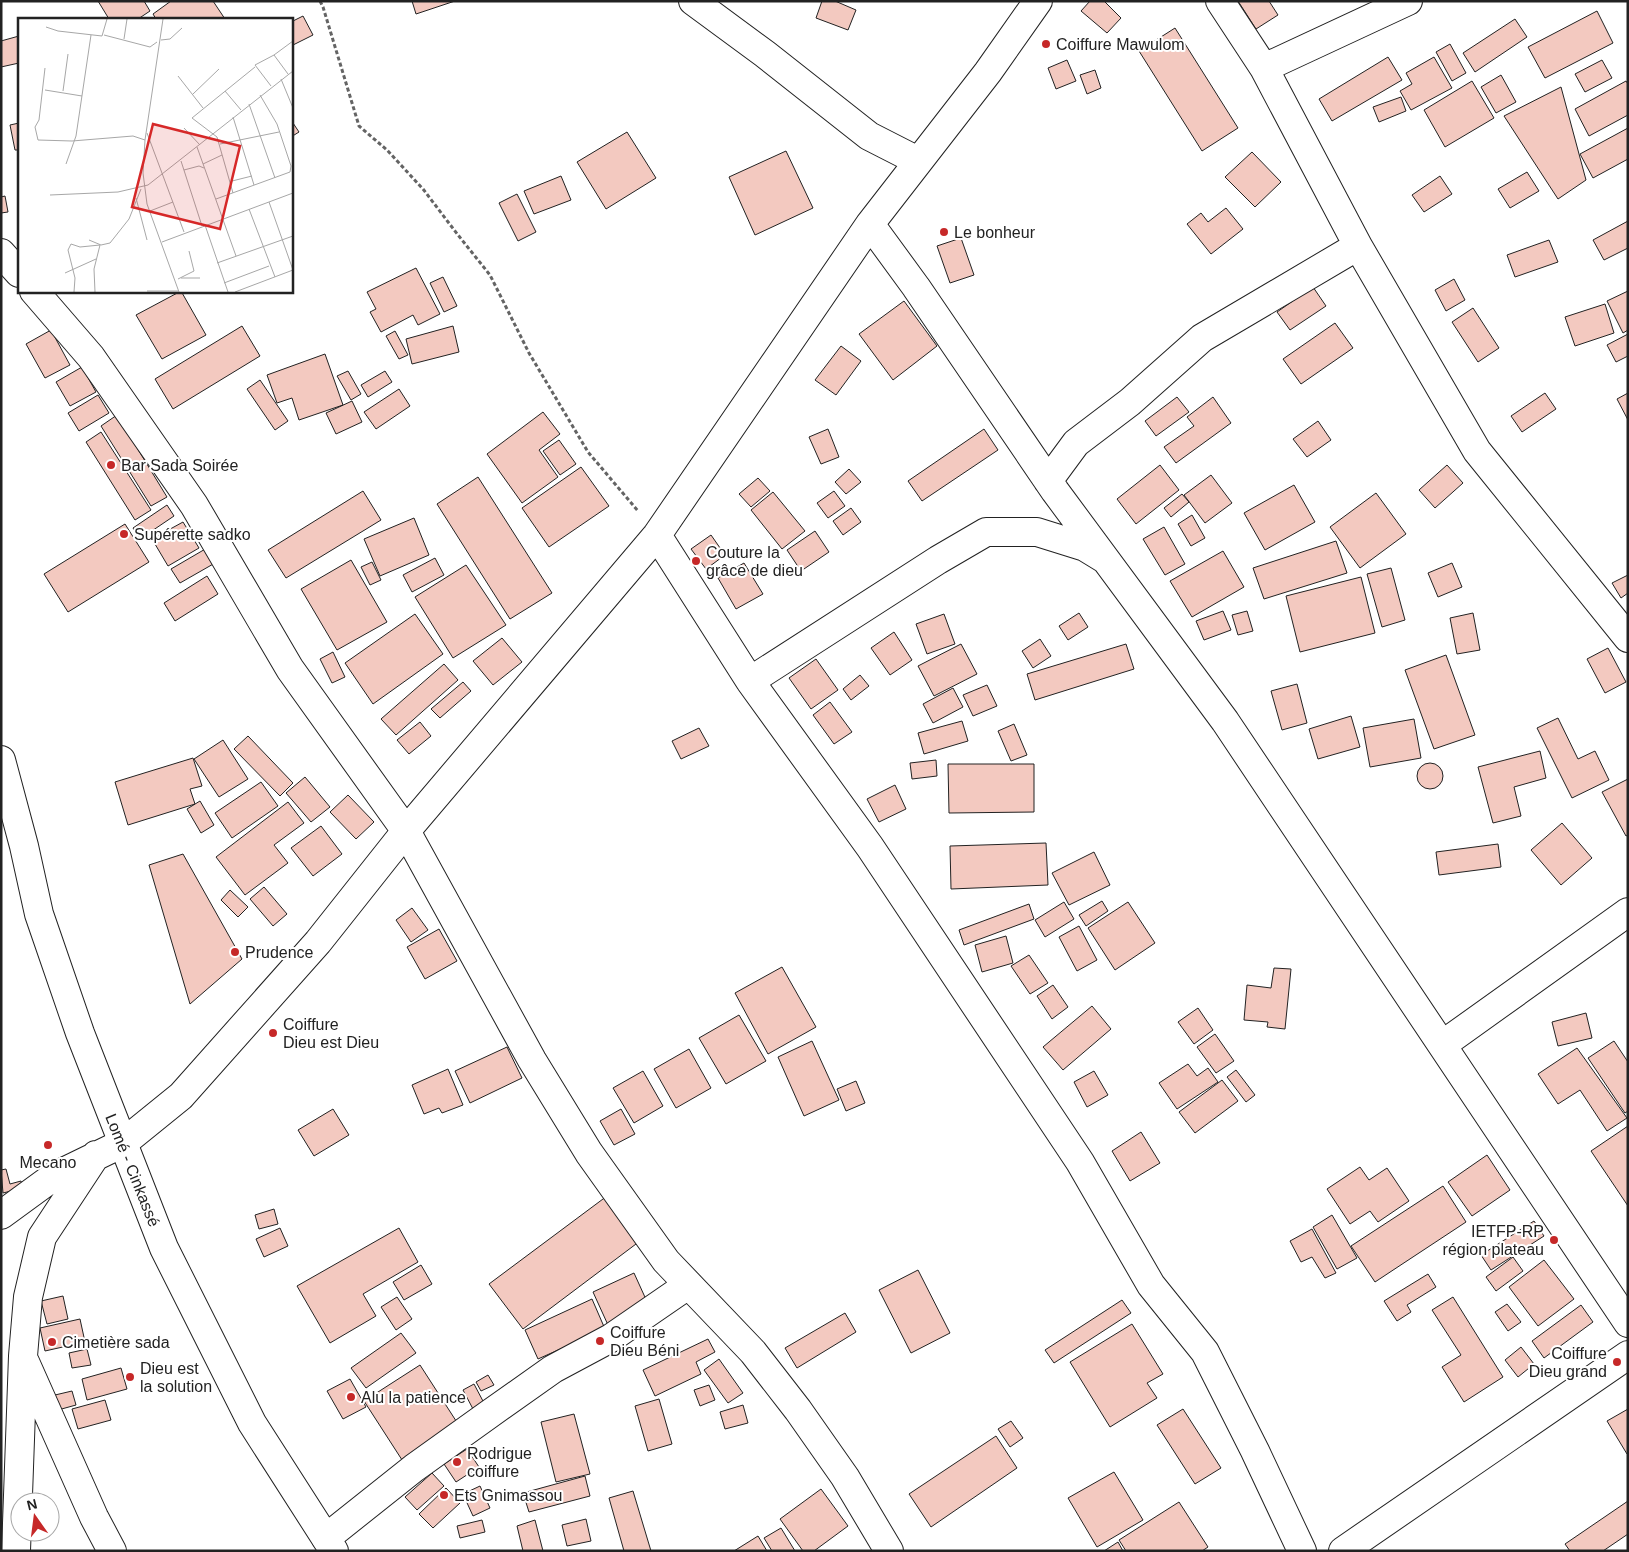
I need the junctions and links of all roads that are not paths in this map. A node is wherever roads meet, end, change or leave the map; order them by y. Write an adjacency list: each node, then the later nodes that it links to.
1 (693, 1): 6 (main road)
2 (1038, 1): 6 (main road)
3 (1220, 1): 5 (main road)
4 (1408, 1): 5 (main road)
5 (1264, 68): 8 (main road)
6 (918, 161): 7 (main road)
7 (870, 224): 12 (main road); 13 (main road)
8 (1358, 246): 12 (main road); 15 (main road)
9 (1, 253): 10 (main road)
10 (18, 272)
11 (35, 292): 18 (main road)
12 (1048, 481): 14 (main road)
13 (658, 534): 16 (main road); 18 (main road)
14 (1106, 560): 16 (main road); 20 (main road)
15 (1628, 638)
16 (750, 680): 33 (main road)
17 (1, 760): 21 (main road, Lomé - Cinkassé)
18 (406, 831): 21 (main road); 24 (main road)
19 (1628, 912): 20 (main road)
20 (1442, 1045): 25 (main road)
21 (123, 1143): 22 (main road); 28 (main road, Lomé - Cinkassé)
22 (96, 1155): 23 (main road); 27 (main road)
23 (1, 1215)
24 (688, 1284): 28 (main road); 32 (main road)
25 (1628, 1322)
26 (1628, 1355): 29 (main road)
27 (23, 1356): 30 (main road); 31 (main road)
28 (330, 1544)
29 (1347, 1550)
30 (16, 1551)
31 (112, 1551)
32 (889, 1551)
33 (1302, 1551)

